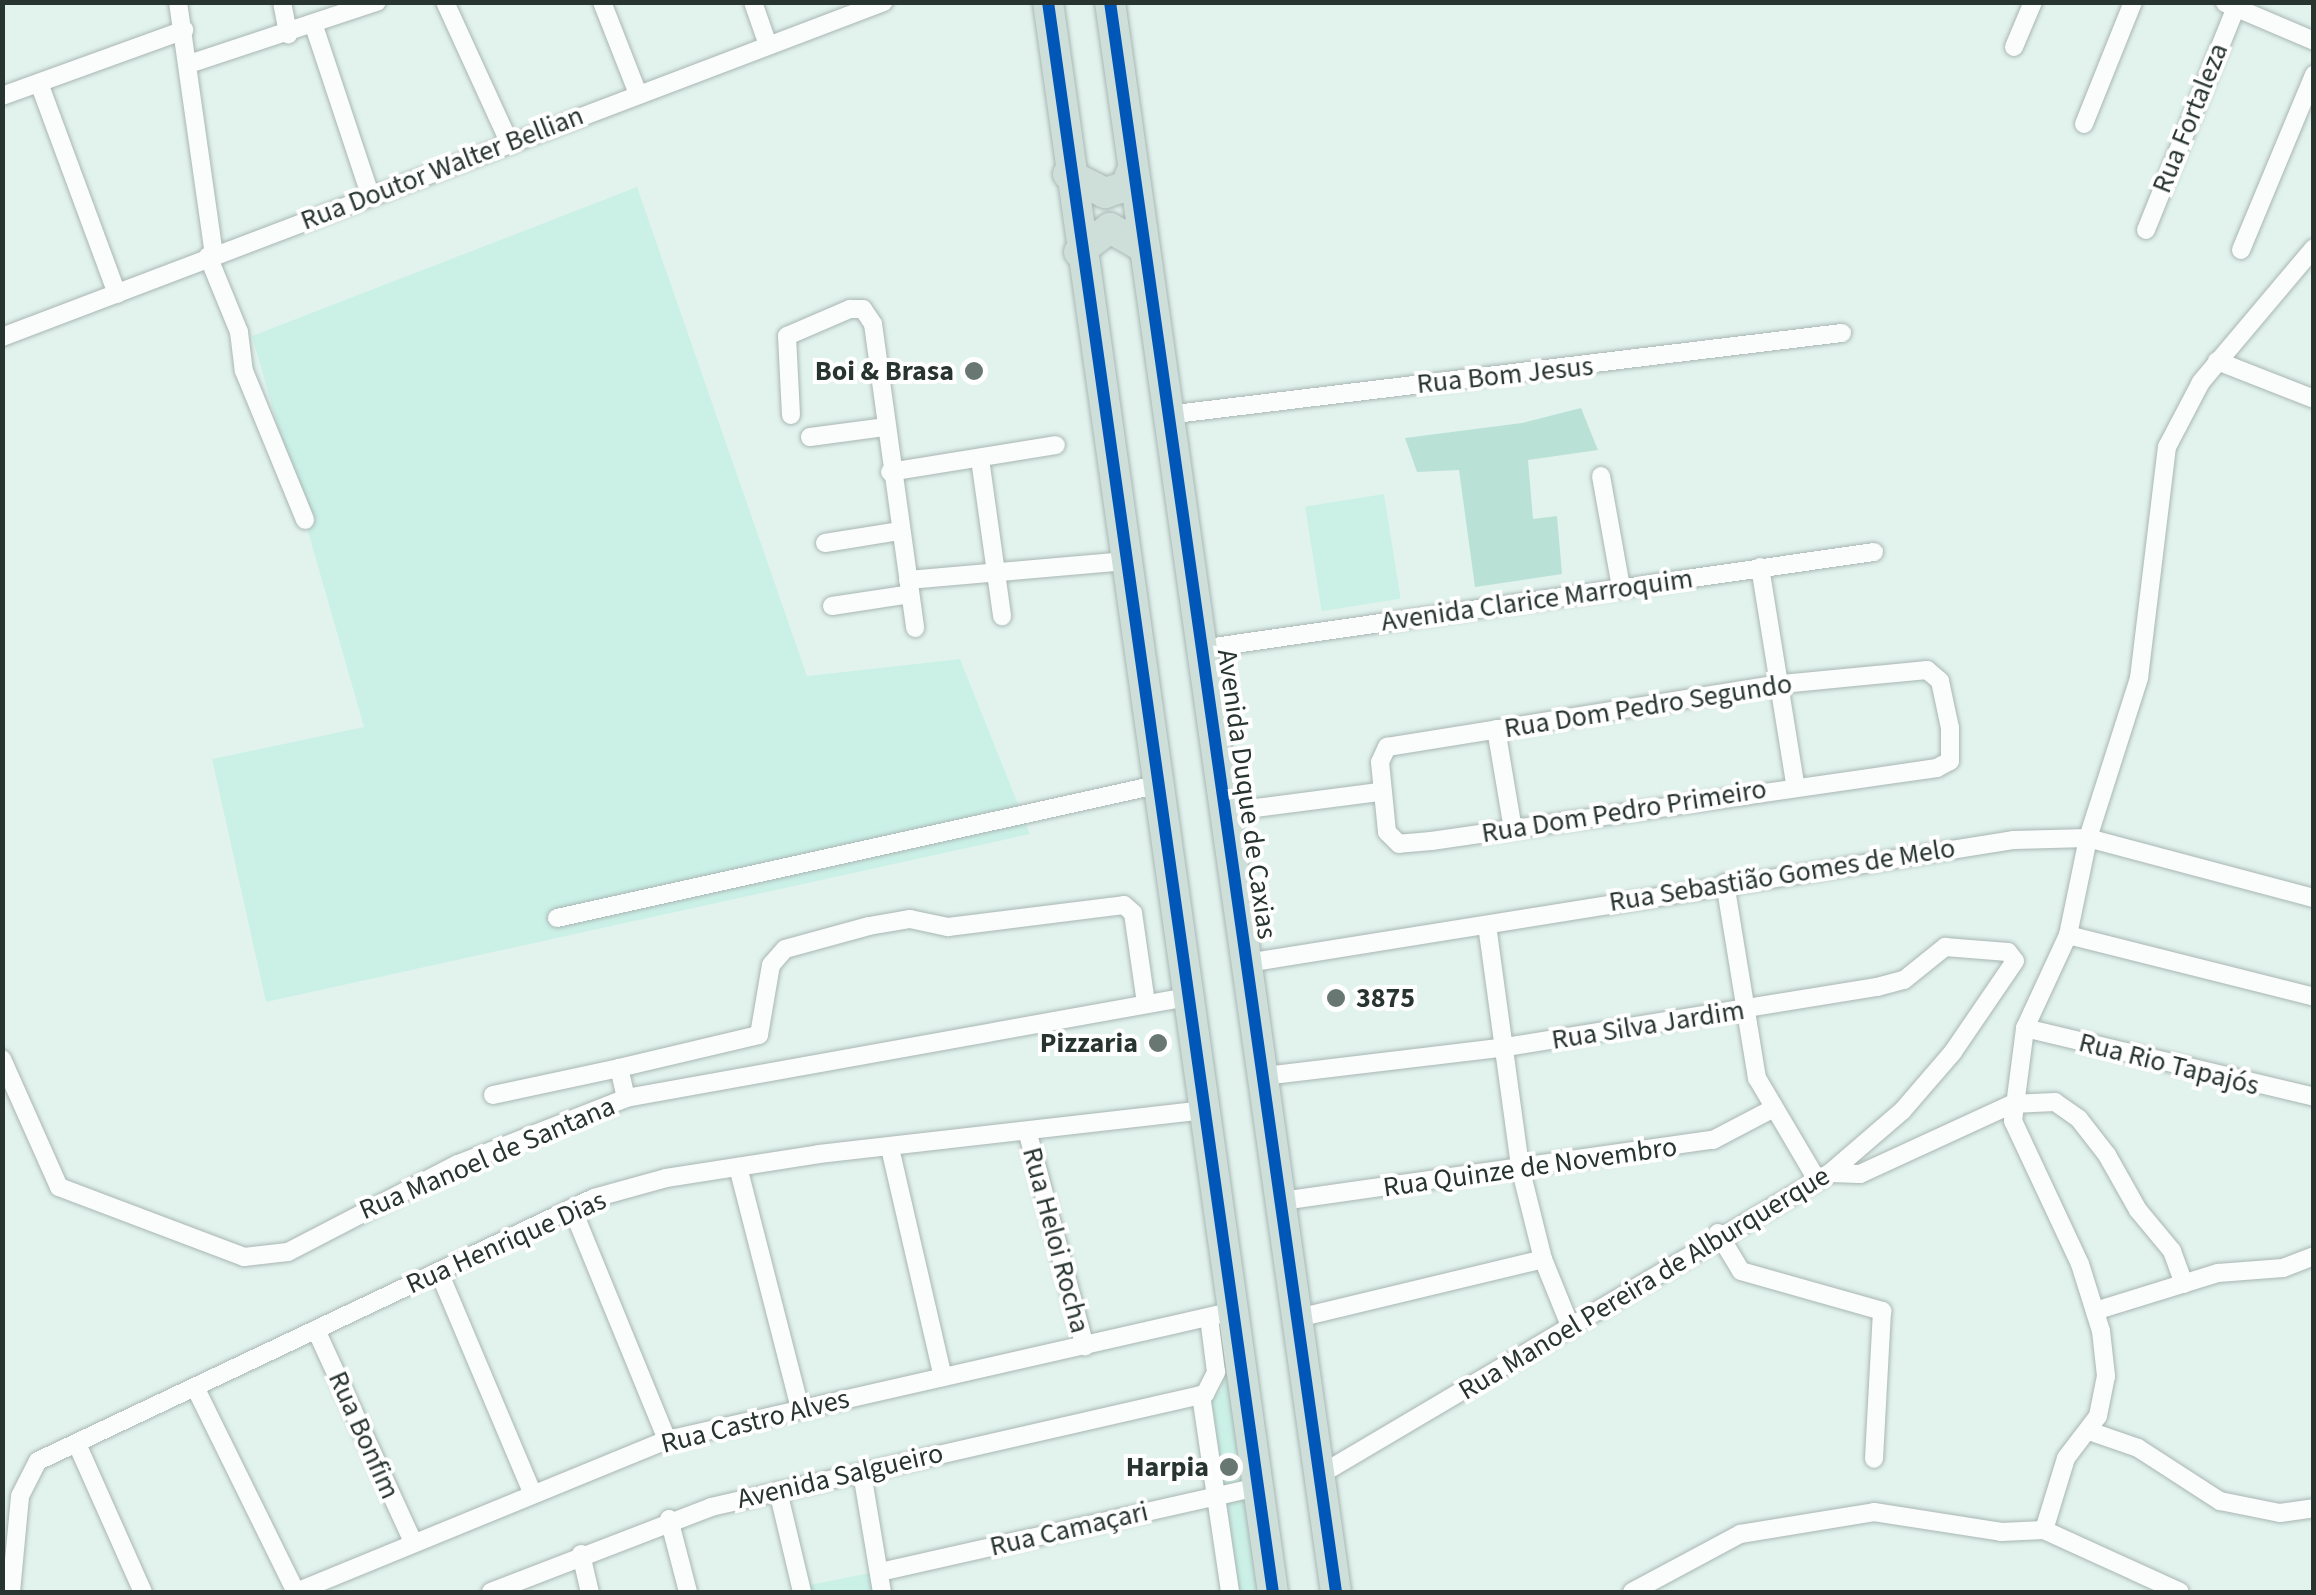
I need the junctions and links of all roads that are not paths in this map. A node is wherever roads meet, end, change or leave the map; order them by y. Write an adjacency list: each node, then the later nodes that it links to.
1 (178, 2): 14 (street)
2 (282, 2): 15 (street)
3 (377, 2): 13 (street)
4 (445, 2): 25 (street)
5 (602, 2): 22 (street)
6 (753, 2): 17 (street)
7 (884, 2): 17 (street, Rua Doutor Walter Bellian)
8 (1048, 2): 27 (highway)
9 (1110, 2): 26 (highway, Avenida Duque de Caxias)
10 (2033, 2): 18 (street)
11 (2133, 2): 24 (street)
12 (2230, 5): 16 (street); 29 (street, Rua Fortaleza)
13 (314, 26): 15 (street); 28 (street)
14 (184, 30): 19 (street); 21 (street)
15 (288, 34): 19 (street)
16 (2314, 41)
17 (768, 45): 22 (street, Rua Doutor Walter Bellian)
18 (2014, 47)
19 (189, 64): 34 (street)
20 (2314, 75): 32 (street)
21 (39, 82): 23 (street); 35 (street)
22 (638, 94): 25 (street, Rua Doutor Walter Bellian)
23 (2, 96)
24 (2084, 124)
25 (509, 142): 28 (street, Rua Doutor Walter Bellian)
26 (1133, 168): 27 (highway); 30 (highway, Avenida Duque de Caxias)
27 (1068, 174): 33 (highway)
28 (370, 196): 34 (street, Rua Doutor Walter Bellian)
29 (2146, 230)
30 (1144, 248): 33 (highway); 41 (highway, Avenida Duque de Caxias)
31 (2314, 248): 38 (street)
32 (2241, 250)
33 (1079, 252): 52 (highway)
34 (211, 255): 35 (street, Rua Doutor Walter Bellian); 48 (street)
35 (118, 294): 37 (street, Rua Doutor Walter Bellian)
36 (1842, 333): 41 (street, Rua Bom Jesus)
37 (2, 337)
38 (2217, 361): 39 (street); 70 (street)
39 (2314, 400)
40 (791, 415): 42 (street)
41 (1167, 415): 60 (highway, Avenida Duque de Caxias)
42 (886, 427): 43 (street); 46 (street)
43 (810, 436)
44 (1056, 445): 45 (street)
45 (980, 459): 46 (street); 54 (street)
46 (890, 472): 49 (street)
47 (1601, 476): 56 (street)
48 (305, 520)
49 (900, 531): 50 (street); 55 (street)
50 (825, 543)
51 (1874, 552): 53 (street, Avenida Clarice Marroquim)
52 (1126, 561): 54 (street); 65 (highway)
53 (1760, 567): 56 (street, Avenida Clarice Marroquim); 61 (street)
54 (995, 575): 55 (street); 58 (street)
55 (909, 587): 57 (street); 59 (street)
56 (1621, 587): 60 (street, Avenida Clarice Marroquim)
57 (832, 606)
58 (1002, 616)
59 (915, 628)
60 (1200, 650): 68 (highway, Avenida Duque de Caxias)
61 (1782, 684): 62 (street, Rua Dom Pedro Segundo); 64 (street, Rua Dom Pedro Segundo); 66 (street)
62 (1496, 729): 63 (street, Rua Dom Pedro Segundo); 69 (street)
63 (1380, 762): 67 (street, Rua Dom Pedro Primeiro)
64 (1937, 768): 66 (street, Rua Dom Pedro Primeiro)
65 (1156, 784): 73 (street); 78 (highway)
66 (1795, 784): 69 (street, Rua Dom Pedro Primeiro)
67 (1380, 792): 68 (street); 69 (street, Rua Dom Pedro Primeiro)
68 (1225, 812): 77 (highway, Avenida Duque de Caxias)
69 (1513, 830)
70 (2088, 838): 71 (street, Rua Sebastião Gomes de Melo); 72 (street, Rua Sebastião Gomes de Melo); 75 (street)
71 (1724, 883): 74 (street, Rua Sebastião Gomes de Melo); 81 (street)
72 (2314, 898)
73 (557, 918)
74 (1487, 926): 77 (street, Rua Sebastião Gomes de Melo); 83 (street)
75 (2068, 935): 79 (street); 82 (street)
76 (2015, 961): 81 (street, Rua Silva Jardim); 97 (street, Rua Manoel Pereira de Alburquerque)
77 (1247, 962): 86 (highway, Avenida Duque de Caxias)
78 (1188, 997): 80 (street, Rua Manoel de Santana); 92 (highway)
79 (2314, 997)
80 (1146, 1003): 85 (street); 88 (street, Rua Manoel de Santana)
81 (1749, 1010): 83 (street, Rua Silva Jardim); 91 (street)
82 (2025, 1028): 89 (street, Rua Rio Tapajós); 90 (street)
83 (1500, 1048): 86 (street, Rua Silva Jardim); 96 (street)
84 (2, 1060): 88 (street, Rua Manoel de Santana)
85 (619, 1068): 87 (street); 88 (street)
86 (1264, 1076): 98 (highway, Avenida Duque de Caxias)
87 (493, 1096)
88 (626, 1098)
89 (2314, 1098)
90 (2012, 1104): 97 (street); 104 (street); 105 (street)
91 (1772, 1109): 96 (street, Rua Quinze de Novembro); 97 (street)
92 (1204, 1110): 93 (street, Rua Henrique Dias); 106 (highway)
93 (1028, 1134): 94 (street, Rua Henrique Dias); 110 (street, Rua Heloi Rocha)
94 (890, 1148): 95 (street, Rua Henrique Dias); 111 (street)
95 (738, 1166): 99 (street, Rua Henrique Dias); 114 (street)
96 (1520, 1167): 98 (street, Rua Quinze de Novembro); 102 (street)
97 (1824, 1176): 100 (street, Rua Manoel Pereira de Alburquerque)
98 (1282, 1201): 107 (highway, Avenida Duque de Caxias)
99 (572, 1208): 103 (street, Rua Henrique Dias); 116 (street)
100 (1718, 1233): 108 (street, Rua Manoel Pereira de Alburquerque); 118 (street)
101 (2314, 1256): 104 (street)
102 (1543, 1259): 107 (street); 108 (street)
103 (440, 1272): 109 (street, Rua Henrique Dias); 123 (street)
104 (2184, 1284): 105 (street)
105 (2095, 1310): 115 (street)
106 (1222, 1314): 110 (street, Rua Castro Alves); 113 (street); 121 (highway)
107 (1298, 1318): 120 (highway, Avenida Duque de Caxias)
108 (1569, 1324): 120 (street, Rua Manoel Pereira de Alburquerque)
109 (316, 1330): 112 (street, Rua Henrique Dias); 128 (street, Rua Bonfim)
110 (1085, 1346): 111 (street, Rua Castro Alves)
111 (944, 1377): 114 (street, Rua Castro Alves)
112 (195, 1386): 117 (street, Rua Henrique Dias); 133 (street)
113 (1201, 1394): 119 (street, Avenida Salgueiro); 124 (street)
114 (800, 1409): 116 (street, Rua Castro Alves)
115 (2089, 1430): 125 (street); 127 (street)
116 (667, 1440): 123 (street, Rua Castro Alves)
117 (76, 1444): 131 (street, Rua Henrique Dias); 132 (street)
118 (1874, 1459)
119 (862, 1473): 122 (street, Avenida Salgueiro); 130 (street)
120 (1318, 1476): 141 (highway, Avenida Duque de Caxias)
121 (1258, 1487): 124 (street, Rua Camaçari); 140 (highway)
122 (778, 1491): 126 (street, Avenida Salgueiro); 137 (street)
123 (532, 1494): 128 (street, Rua Castro Alves)
124 (1216, 1496): 130 (street, Rua Camaçari); 139 (street)
125 (2314, 1508)
126 (669, 1519): 129 (street, Avenida Salgueiro); 136 (street)
127 (2044, 1530): 142 (street); 143 (street)
128 (412, 1540): 133 (street, Rua Castro Alves)
129 (581, 1554): 134 (street, Avenida Salgueiro); 135 (street)
130 (880, 1572): 138 (street)
131 (10, 1592)
132 (142, 1592)
133 (296, 1592)
134 (490, 1592)
135 (590, 1592)
136 (688, 1592)
137 (802, 1592)
138 (882, 1592)
139 (1227, 1592)
140 (1273, 1592)
141 (1336, 1592)
142 (1632, 1592)
143 (2180, 1592)

